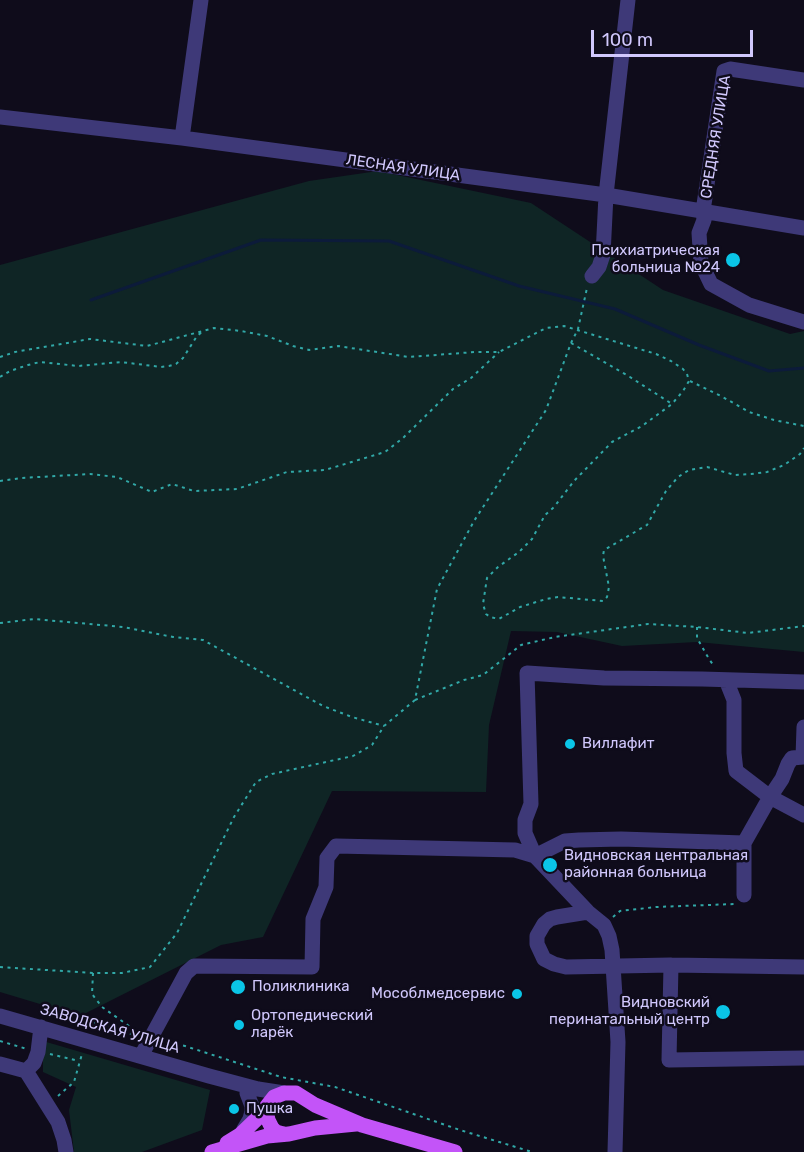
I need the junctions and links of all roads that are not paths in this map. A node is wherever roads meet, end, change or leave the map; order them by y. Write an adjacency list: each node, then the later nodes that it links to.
1 (201, 0): 5 (street)
2 (628, 0): 6 (street)
3 (804, 80): 7 (street, СРЕДНЯЯ УЛИЦА)
4 (0, 117): 5 (street, ЛЕСНАЯ УЛИЦА)
5 (182, 138): 6 (street, ЛЕСНАЯ УЛИЦА)
6 (606, 195): 7 (street, ЛЕСНАЯ УЛИЦА); 9 (street)
7 (704, 211): 8 (street, ЛЕСНАЯ УЛИЦА); 10 (street)
8 (804, 228)
9 (590, 283)
10 (804, 322)
11 (726, 680): 12 (street); 15 (street); 18 (street)
12 (804, 682)
13 (804, 727): 14 (street)
14 (803, 757): 15 (street)
15 (770, 797): 16 (street); 17 (street)
16 (804, 815)
17 (744, 843): 18 (street); 19 (street)
18 (535, 856): 20 (street); 26 (street)
19 (744, 895)
20 (588, 912): 21 (street); 21 (street)
21 (614, 965): 22 (street); 42 (street)
22 (671, 965): 23 (street); 27 (street)
23 (804, 967)
24 (0, 1016): 25 (street, ЗАВОДСКАЯ УЛИЦА)
25 (41, 1027): 26 (street, ЗАВОДСКАЯ УЛИЦА); 29 (street)
26 (141, 1056): 30 (street, ЗАВОДСКАЯ УЛИЦА)
27 (804, 1058)
28 (0, 1064): 29 (street)
29 (26, 1071): 39 (street)
30 (209, 1076): 31 (street); 32 (street)
31 (247, 1093): 34 (street); 38 (street)
32 (284, 1093): 33 (main road); 34 (main road)
33 (302, 1095): 35 (main road); 36 (main road)
34 (267, 1108): 37 (main road); 38 (main road)
35 (362, 1125): 36 (main road); 41 (main road)
36 (301, 1131): 37 (main road)
37 (283, 1134): 40 (main road)
38 (240, 1135): 40 (main road)
39 (66, 1152)
40 (211, 1152)
41 (455, 1152)
42 (615, 1152)

